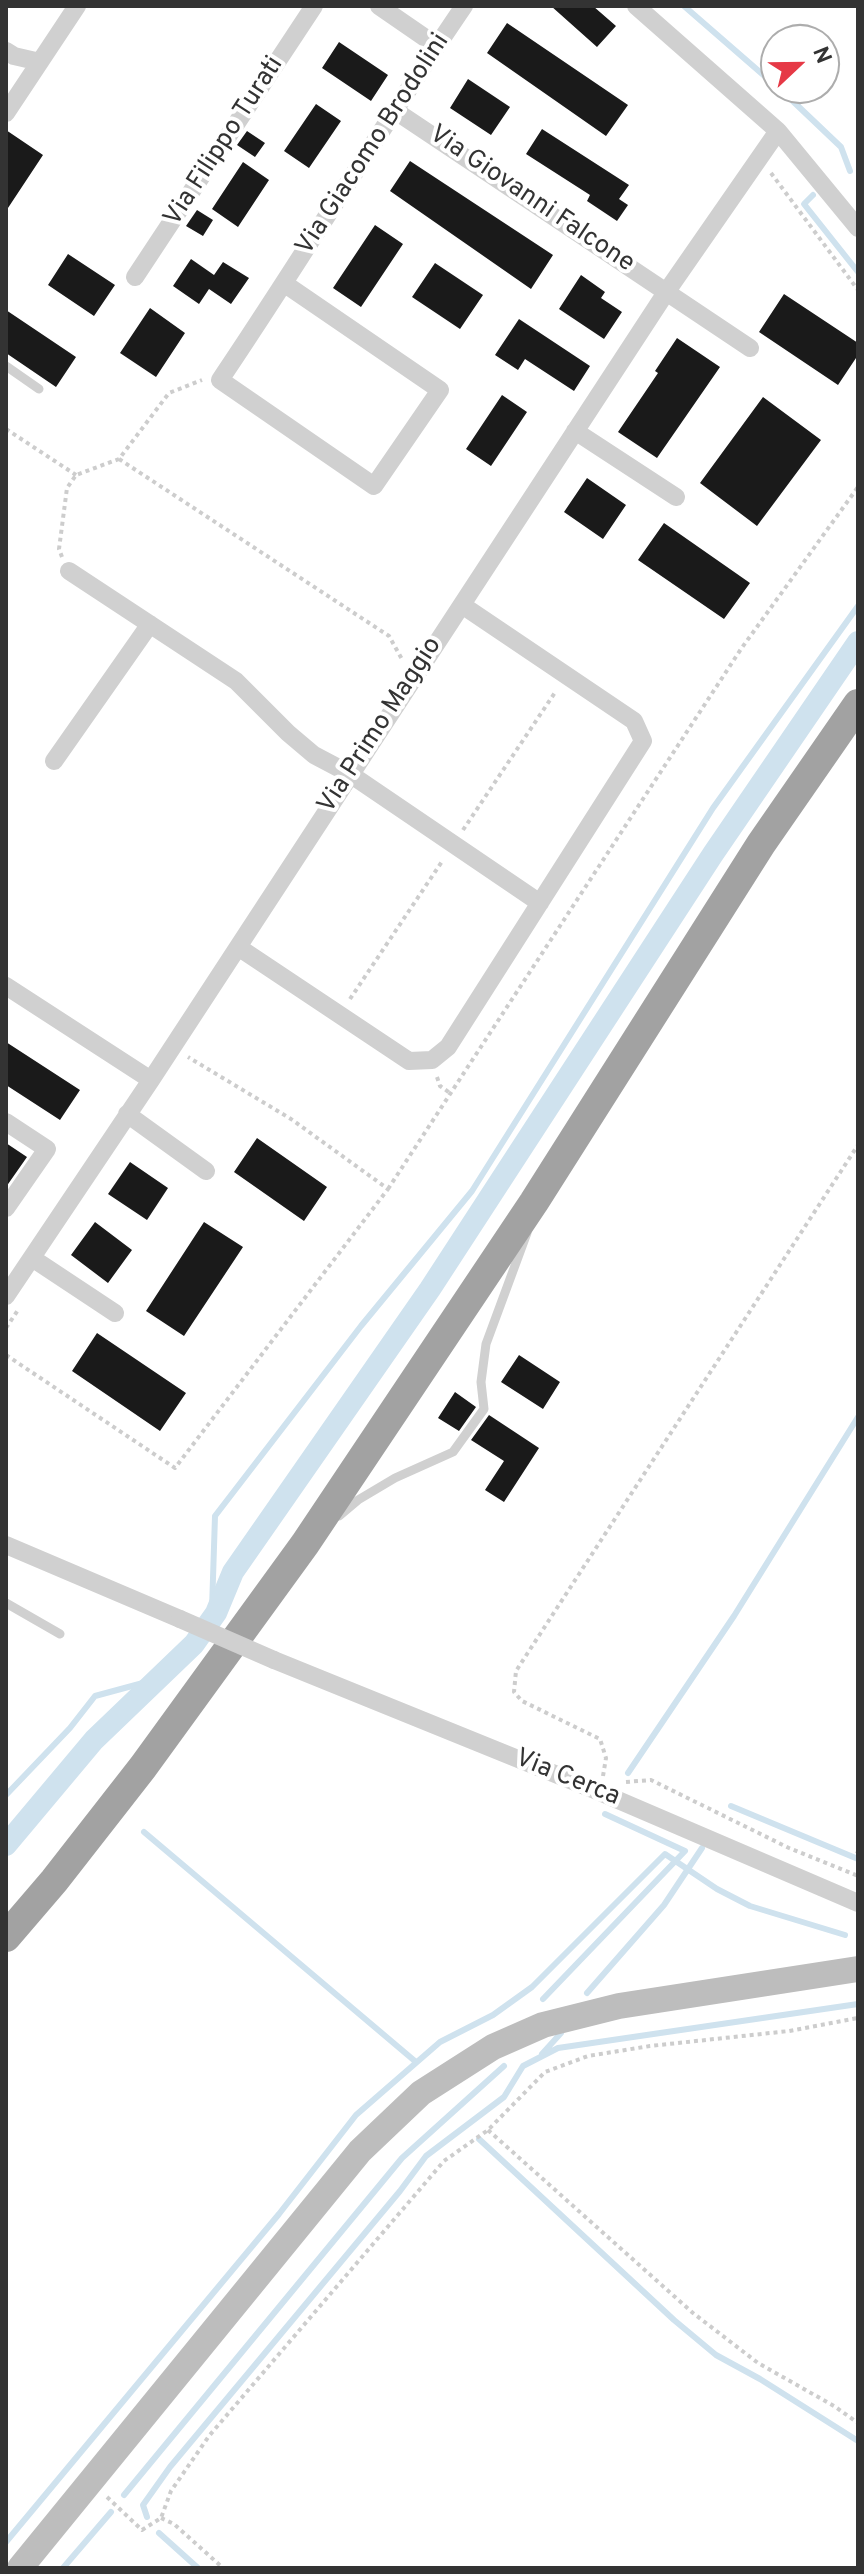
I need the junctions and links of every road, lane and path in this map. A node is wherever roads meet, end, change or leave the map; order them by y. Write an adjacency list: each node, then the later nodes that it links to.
1 (77, 6): 8 (street)
2 (314, 6): 14 (street, Via Filippo Turati)
3 (379, 6): 6 (street)
4 (464, 6): 6 (street, Via Giacomo Brodolini)
5 (636, 6): 11 (street)
6 (437, 46): 9 (street, Via Giacomo Brodolini)
7 (6, 51): 8 (street)
8 (40, 62): 10 (street)
9 (394, 110): 15 (street, Via Giacomo Brodolini); 17 (street, Via Giovanni Falcone)
10 (6, 113)
11 (778, 131): 12 (street, Via Primo Maggio); 13 (street)
12 (760, 159): 16 (path); 17 (street, Via Primo Maggio)
13 (858, 228)
14 (135, 277)
15 (285, 284): 20 (street, Via Giacomo Brodolini); 20 (street)
16 (858, 290)
17 (667, 291): 18 (street, Via Giovanni Falcone); 23 (street, Via Primo Maggio)
18 (750, 348)
19 (6, 366): 21 (lane)
20 (220, 380): 24 (path)
21 (39, 389)
22 (6, 429): 25 (path)
23 (575, 431): 27 (street); 29 (street, Via Primo Maggio)
24 (119, 459): 25 (path); 31 (path)
25 (76, 475): 28 (path)
26 (858, 487): 44 (path)
27 (676, 497)
28 (69, 571): 30 (street)
29 (462, 605): 31 (street, Via Primo Maggio); 35 (street)
30 (150, 624): 33 (street); 34 (street)
31 (418, 670): 34 (street, Via Primo Maggio)
32 (858, 704): 45 (highway)
33 (54, 761)
34 (350, 774): 35 (street); 36 (street, Via Primo Maggio)
35 (540, 903): 36 (street)
36 (238, 947): 38 (street, Via Primo Maggio)
37 (6, 986): 39 (street)
38 (172, 1047): 39 (street, Via Primo Maggio); 44 (path)
39 (151, 1080): 40 (street, Via Primo Maggio)
40 (127, 1114): 43 (street); 47 (street, Via Primo Maggio)
41 (6, 1122): 46 (street)
42 (858, 1145): 55 (path)
43 (206, 1171)
44 (388, 1189): 50 (path)
45 (534, 1202): 51 (highway); 51 (lane)
46 (6, 1208)
47 (32, 1258): 48 (street, Via Primo Maggio); 49 (street)
48 (6, 1296)
49 (115, 1313)
50 (6, 1355)
51 (305, 1544): 57 (highway)
52 (6, 1545): 55 (street, Via Cerca, bridge)
53 (6, 1603): 54 (lane)
54 (60, 1634)
55 (597, 1791): 56 (street, Via Cerca)
56 (858, 1903)
57 (6, 1937)
58 (858, 1969): 64 (main road)
59 (858, 2018): 60 (path)
60 (488, 2130): 61 (path); 63 (path)
61 (858, 2423)
62 (126, 2516): 63 (path)
63 (161, 2518): 65 (path)
64 (20, 2568)
65 (223, 2568)

